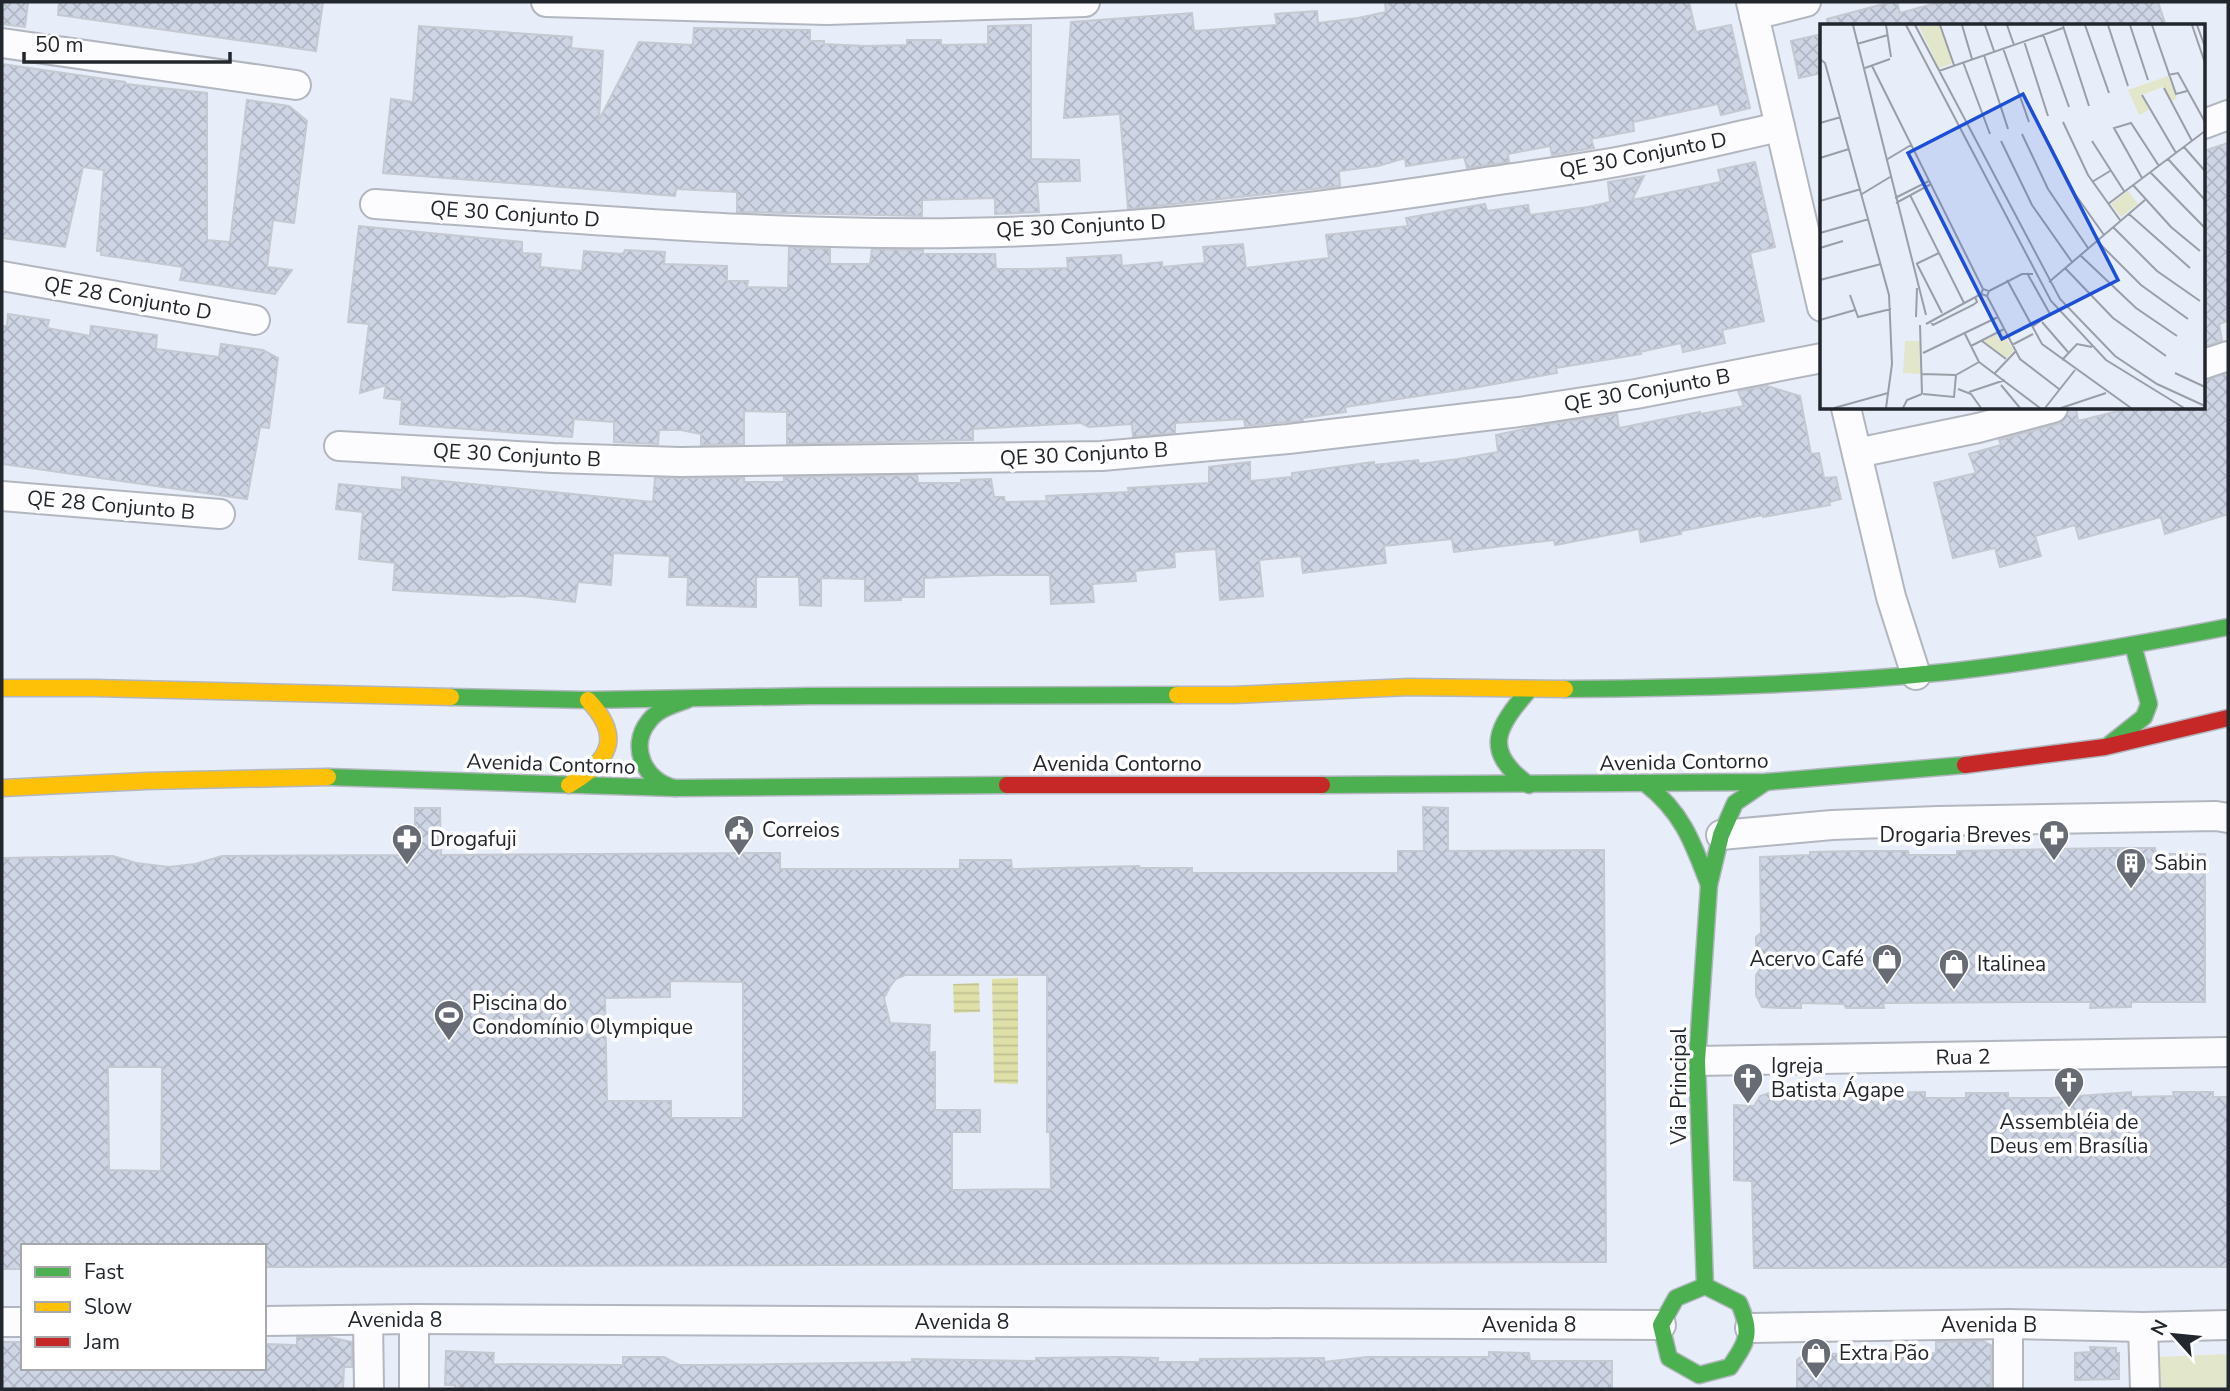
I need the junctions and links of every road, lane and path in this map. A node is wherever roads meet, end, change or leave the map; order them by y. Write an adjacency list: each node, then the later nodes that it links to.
1 (545, 2): 2 (street)
2 (1085, 2)
3 (1806, 2): 4 (street)
4 (1752, 8): 9 (street)
5 (2, 43): 6 (street)
6 (296, 85)
7 (2228, 115): 8 (street)
8 (2206, 123)
9 (1780, 127): 10 (street, QE 30 Conjunto D); 11 (street)
10 (375, 204)
11 (1814, 237): 13 (street)
12 (2, 276): 14 (street, QE 28 Conjunto D)
13 (1820, 290)
14 (255, 320)
15 (2228, 356): 17 (street)
16 (1820, 358): 20 (street, QE 30 Conjunto B)
17 (2206, 363)
18 (1846, 410): 21 (street)
19 (2046, 410): 21 (street)
20 (339, 446)
21 (1857, 453): 26 (street)
22 (2, 496): 23 (street, QE 28 Conjunto B)
23 (220, 514)
24 (2228, 627): 25 (main road)
25 (2133, 645): 26 (main road); 32 (main road)
26 (1916, 675): 28 (main road)
27 (2, 688): 29 (main road)
28 (1529, 691): 30 (main road); 36 (main road)
29 (588, 700): 30 (main road); 35 (main road)
30 (687, 700): 37 (main road)
31 (2228, 718): 32 (main road, Avenida Contorno)
32 (2105, 747): 33 (main road, Avenida Contorno)
33 (1766, 782): 34 (main road, Avenida Contorno); 40 (main road, Via Principal)
34 (1646, 784): 36 (main road, Avenida Contorno); 41 (main road, Via Principal)
35 (569, 785): 37 (main road, Avenida Contorno); 38 (main road, Avenida Contorno)
36 (1529, 785): 37 (main road, Avenida Contorno)
37 (675, 788)
38 (2, 789)
39 (2228, 818): 40 (street)
40 (1721, 835): 41 (main road, Via Principal)
41 (1709, 885): 43 (main road, Via Principal)
42 (2228, 1052): 43 (street, Rua 2)
43 (1697, 1061): 44 (main road, Via Principal)
44 (1705, 1286): 51 (main road); 54 (main road)
45 (414, 1319): 46 (street, Avenida 8); 51 (street, Avenida 8); 57 (street)
46 (368, 1320): 47 (street, Avenida 8); 56 (street)
47 (266, 1321)
48 (2, 1322): 49 (street)
49 (21, 1322)
50 (2008, 1324): 53 (street, Avenida B); 54 (street, Avenida B); 58 (street)
51 (1661, 1325): 55 (main road)
52 (2228, 1325): 53 (street, Avenida B)
53 (2143, 1327): 59 (street)
54 (1750, 1328): 55 (main road)
55 (1699, 1382)
56 (369, 1389)
57 (414, 1389)
58 (2008, 1389)
59 (2145, 1389)

